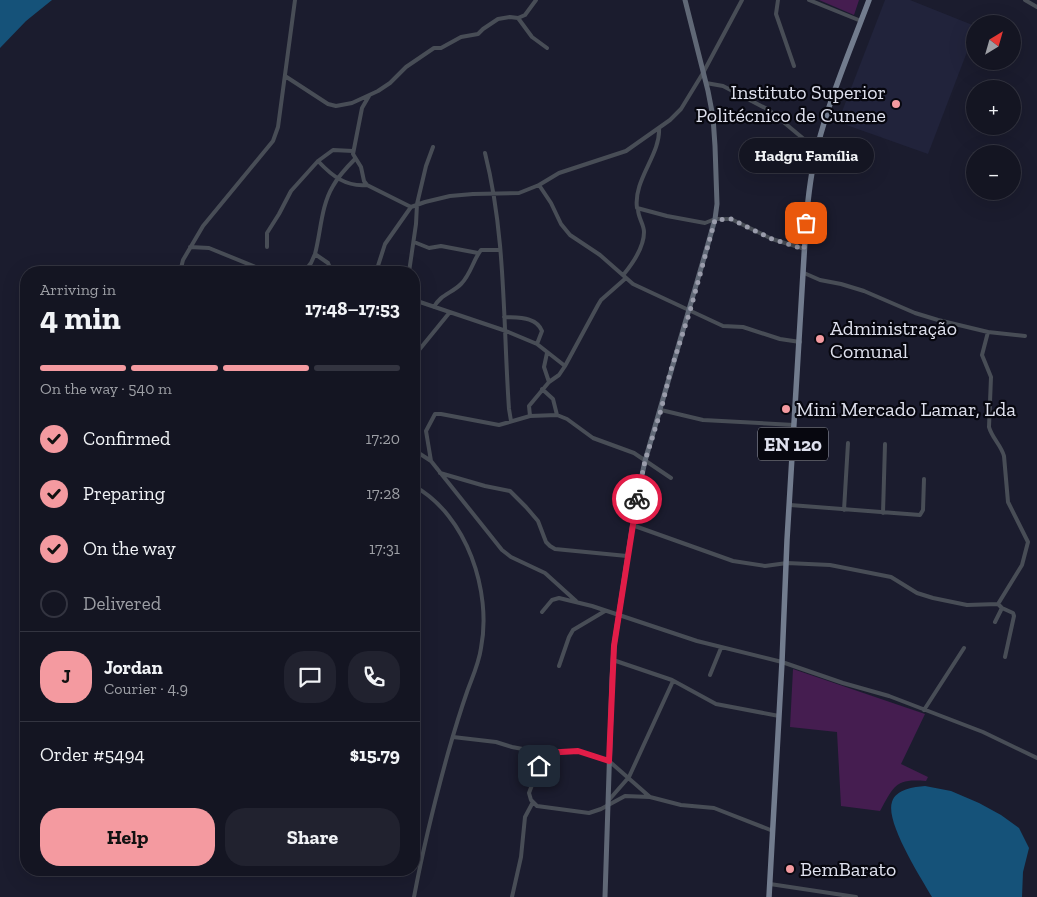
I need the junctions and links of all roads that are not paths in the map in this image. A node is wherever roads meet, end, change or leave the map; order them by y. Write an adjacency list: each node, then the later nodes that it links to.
1 (295, 0): 15 (street)
2 (536, 0): 10 (street)
3 (686, 0): 14 (street)
4 (742, 0): 14 (street)
5 (778, 0): 13 (street)
6 (808, 0): 11 (street)
7 (869, 0): 11 (main road, EN 120)
8 (1025, 0): 9 (street)
9 (1037, 7)
10 (518, 18): 12 (street); 17 (street)
11 (861, 21): 19 (main road, EN 120)
12 (547, 48)
13 (794, 66)
14 (703, 73): 16 (street); 18 (street)
15 (285, 76): 17 (street); 34 (street)
16 (706, 83): 19 (street); 32 (street)
17 (369, 96): 21 (street)
18 (659, 128): 27 (street); 31 (street)
19 (818, 146): 36 (main road, EN 120)
20 (433, 147): 29 (street)
21 (353, 150): 23 (street); 24 (street)
22 (485, 153): 28 (street)
23 (355, 159): 25 (street); 26 (street)
24 (318, 161): 25 (street); 35 (street)
25 (337, 179): 26 (street); 39 (street)
26 (367, 185): 30 (street)
27 (539, 185): 28 (street); 47 (street)
28 (492, 194): 29 (street); 37 (street)
29 (417, 204): 30 (street); 33 (street)
30 (411, 207): 44 (street)
31 (638, 209): 32 (street); 47 (street)
32 (715, 220): 36 (street); 50 (street)
33 (414, 242): 38 (street); 45 (street)
34 (190, 247): 40 (street); 41 (street)
35 (267, 248)
36 (804, 249): 46 (main road, EN 120)
37 (500, 250): 38 (street); 52 (street)
38 (478, 253): 49 (street)
39 (315, 254): 42 (street); 43 (street)
40 (182, 266)
41 (253, 266)
42 (309, 266)
43 (329, 266)
44 (378, 266)
45 (410, 266)
46 (804, 273): 54 (street); 56 (main road, EN 120)
47 (625, 276): 50 (street); 60 (street)
48 (420, 302): 49 (street)
49 (434, 307): 51 (street)
50 (690, 311): 56 (street); 63 (street)
51 (450, 312): 53 (street); 58 (street)
52 (504, 317): 53 (street); 57 (street)
53 (506, 331): 57 (street); 66 (street)
54 (988, 332): 55 (street); 84 (street)
55 (1025, 336)
56 (800, 342): 67 (main road, EN 120)
57 (537, 344): 59 (street)
58 (420, 349)
59 (547, 353): 60 (street); 61 (street)
60 (565, 366): 61 (street)
61 (549, 382): 62 (street)
62 (542, 390): 64 (street); 65 (street)
63 (661, 410): 67 (street); 72 (street)
64 (530, 416): 65 (street); 66 (street)
65 (557, 416): 72 (street)
66 (511, 421): 71 (street)
67 (794, 425): 77 (main road, EN 120)
68 (848, 443): 78 (street)
69 (885, 444): 79 (street)
70 (420, 454): 71 (street)
71 (431, 461): 73 (street)
72 (645, 461): 74 (street); 80 (street)
73 (440, 473): 81 (street); 83 (street)
74 (671, 478)
75 (924, 479): 79 (street)
76 (420, 490): 100 (street)
77 (790, 506): 78 (street); 82 (main road, EN 120)
78 (844, 510): 79 (street)
79 (883, 513)
80 (632, 525): 81 (street); 82 (street)
81 (627, 556): 88 (street)
82 (786, 563): 84 (street); 94 (main road, EN 120)
83 (577, 602): 86 (street); 87 (street)
84 (998, 604): 85 (street)
85 (1002, 608): 89 (street); 92 (street)
86 (606, 611): 88 (street); 95 (street)
87 (542, 612)
88 (620, 615): 90 (street); 93 (street)
89 (994, 622)
90 (720, 648): 94 (street); 96 (street)
91 (964, 648): 98 (street)
92 (1005, 657)
93 (613, 660): 97 (street); 103 (street)
94 (782, 662): 98 (street); 99 (main road, EN 120)
95 (559, 666)
96 (710, 675)
97 (673, 681): 99 (street); 104 (street)
98 (924, 710): 102 (street)
99 (779, 716): 108 (main road, EN 120)
100 (452, 737): 101 (street); 109 (street)
101 (544, 753): 103 (street); 106 (street)
102 (1037, 758)
103 (609, 761): 104 (street); 107 (street)
104 (629, 777): 105 (street); 107 (street)
105 (650, 798): 107 (street); 108 (street)
106 (533, 802): 107 (street); 113 (street)
107 (608, 803): 114 (street)
108 (773, 832): 111 (main road, EN 120)
109 (420, 870)
110 (419, 876): 112 (street)
111 (770, 884): 115 (main road, EN 120); 116 (street)
112 (414, 897)
113 (512, 897)
114 (606, 897)
115 (769, 897)
116 (856, 897)

